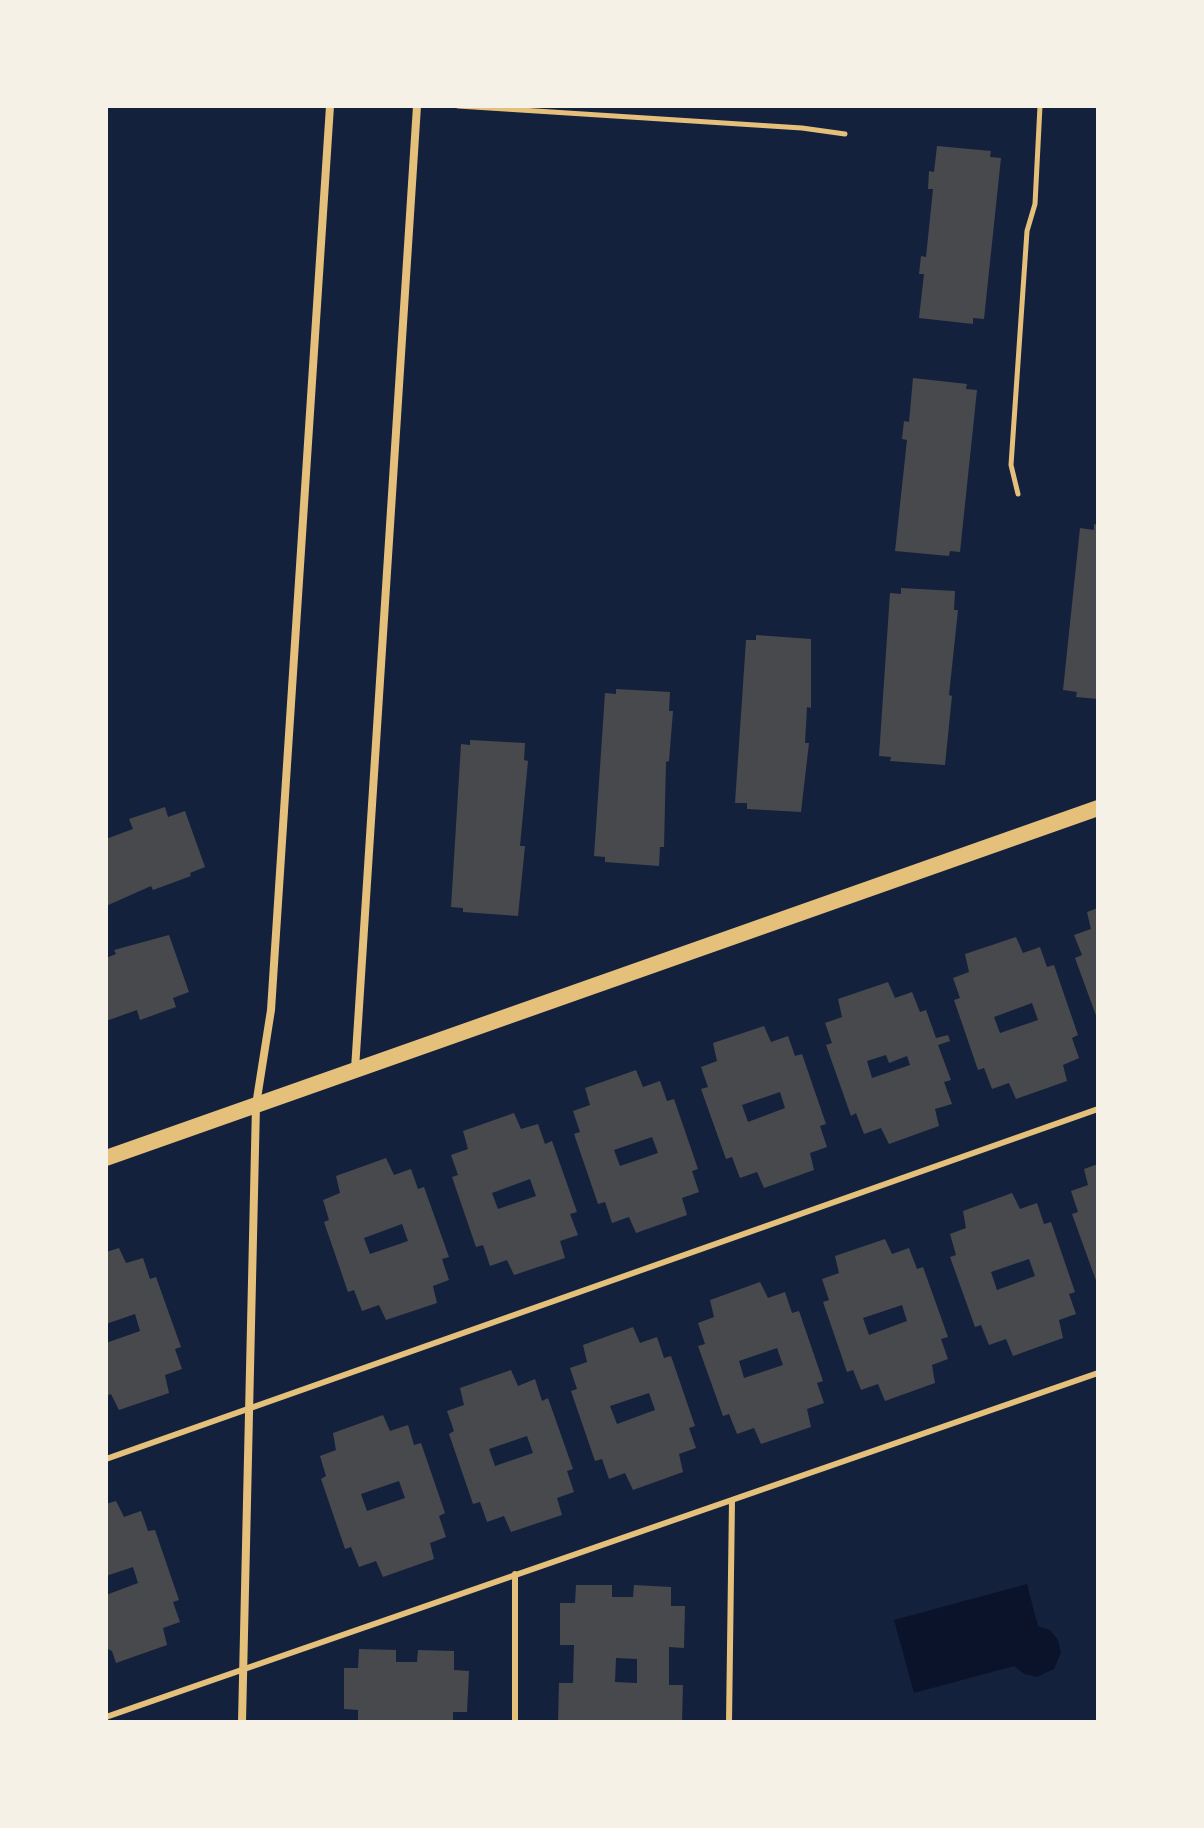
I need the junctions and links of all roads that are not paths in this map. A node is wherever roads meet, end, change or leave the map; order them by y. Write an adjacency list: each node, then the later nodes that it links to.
1 (330, 106): 5 (street)
2 (417, 106): 4 (street)
3 (1098, 808): 4 (main road)
4 (355, 1070): 5 (main road)
5 (256, 1105): 7 (main road); 9 (street)
6 (1098, 1109): 9 (lane)
7 (106, 1158)
8 (1098, 1373): 11 (lane)
9 (247, 1408): 10 (lane); 13 (street)
10 (106, 1459)
11 (732, 1500): 12 (lane); 17 (lane)
12 (515, 1574): 13 (lane); 16 (lane)
13 (243, 1668): 14 (lane); 15 (street)
14 (106, 1717)
15 (242, 1722)
16 (515, 1722)
17 (729, 1722)

